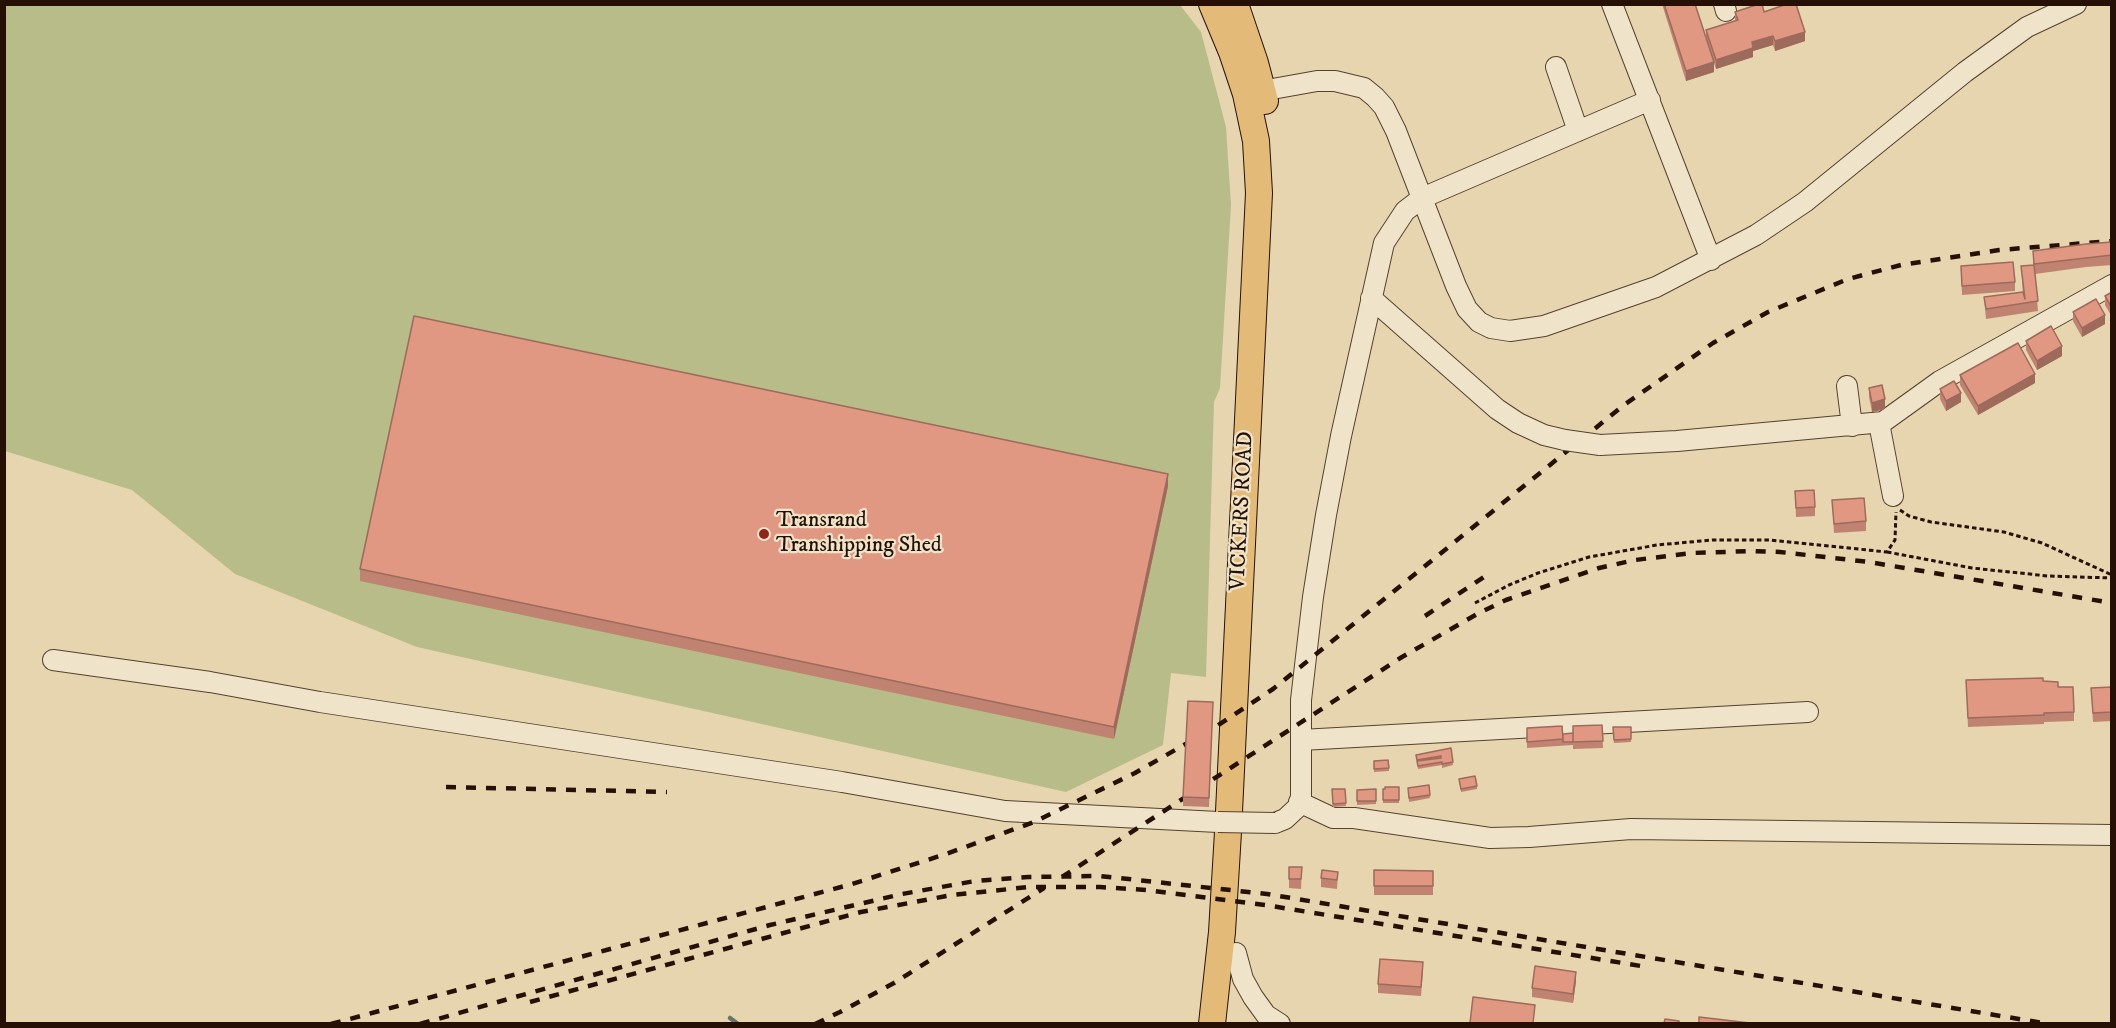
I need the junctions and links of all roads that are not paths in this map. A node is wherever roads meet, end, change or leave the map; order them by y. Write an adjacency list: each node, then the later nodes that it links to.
1 (1212, 4): 6 (main road, VICKERS ROAD)
2 (1235, 4): 6 (main road, VICKERS ROAD)
3 (1612, 4): 7 (street)
4 (2072, 5): 10 (street)
5 (1556, 67): 8 (street)
6 (1255, 92): 9 (street); 22 (main road, VICKERS ROAD); 23 (main road, VICKERS ROAD)
7 (1650, 100): 8 (street); 10 (street)
8 (1578, 131): 9 (street)
9 (1422, 198): 10 (street); 12 (street)
10 (1711, 260)
11 (2112, 285): 14 (street)
12 (1371, 298): 15 (street, bridge); 19 (street)
13 (1848, 386): 15 (street)
14 (1879, 423): 15 (street); 16 (street)
15 (1852, 426)
16 (1893, 496)
17 (53, 660): 20 (street, bridge)
18 (1808, 712): 19 (street)
19 (1301, 740): 20 (street)
20 (1299, 802): 21 (street)
21 (2112, 835)
22 (1236, 953): 24 (main road, VICKERS ROAD); 25 (street)
23 (1212, 1023)
24 (1229, 1023)
25 (1280, 1023)

